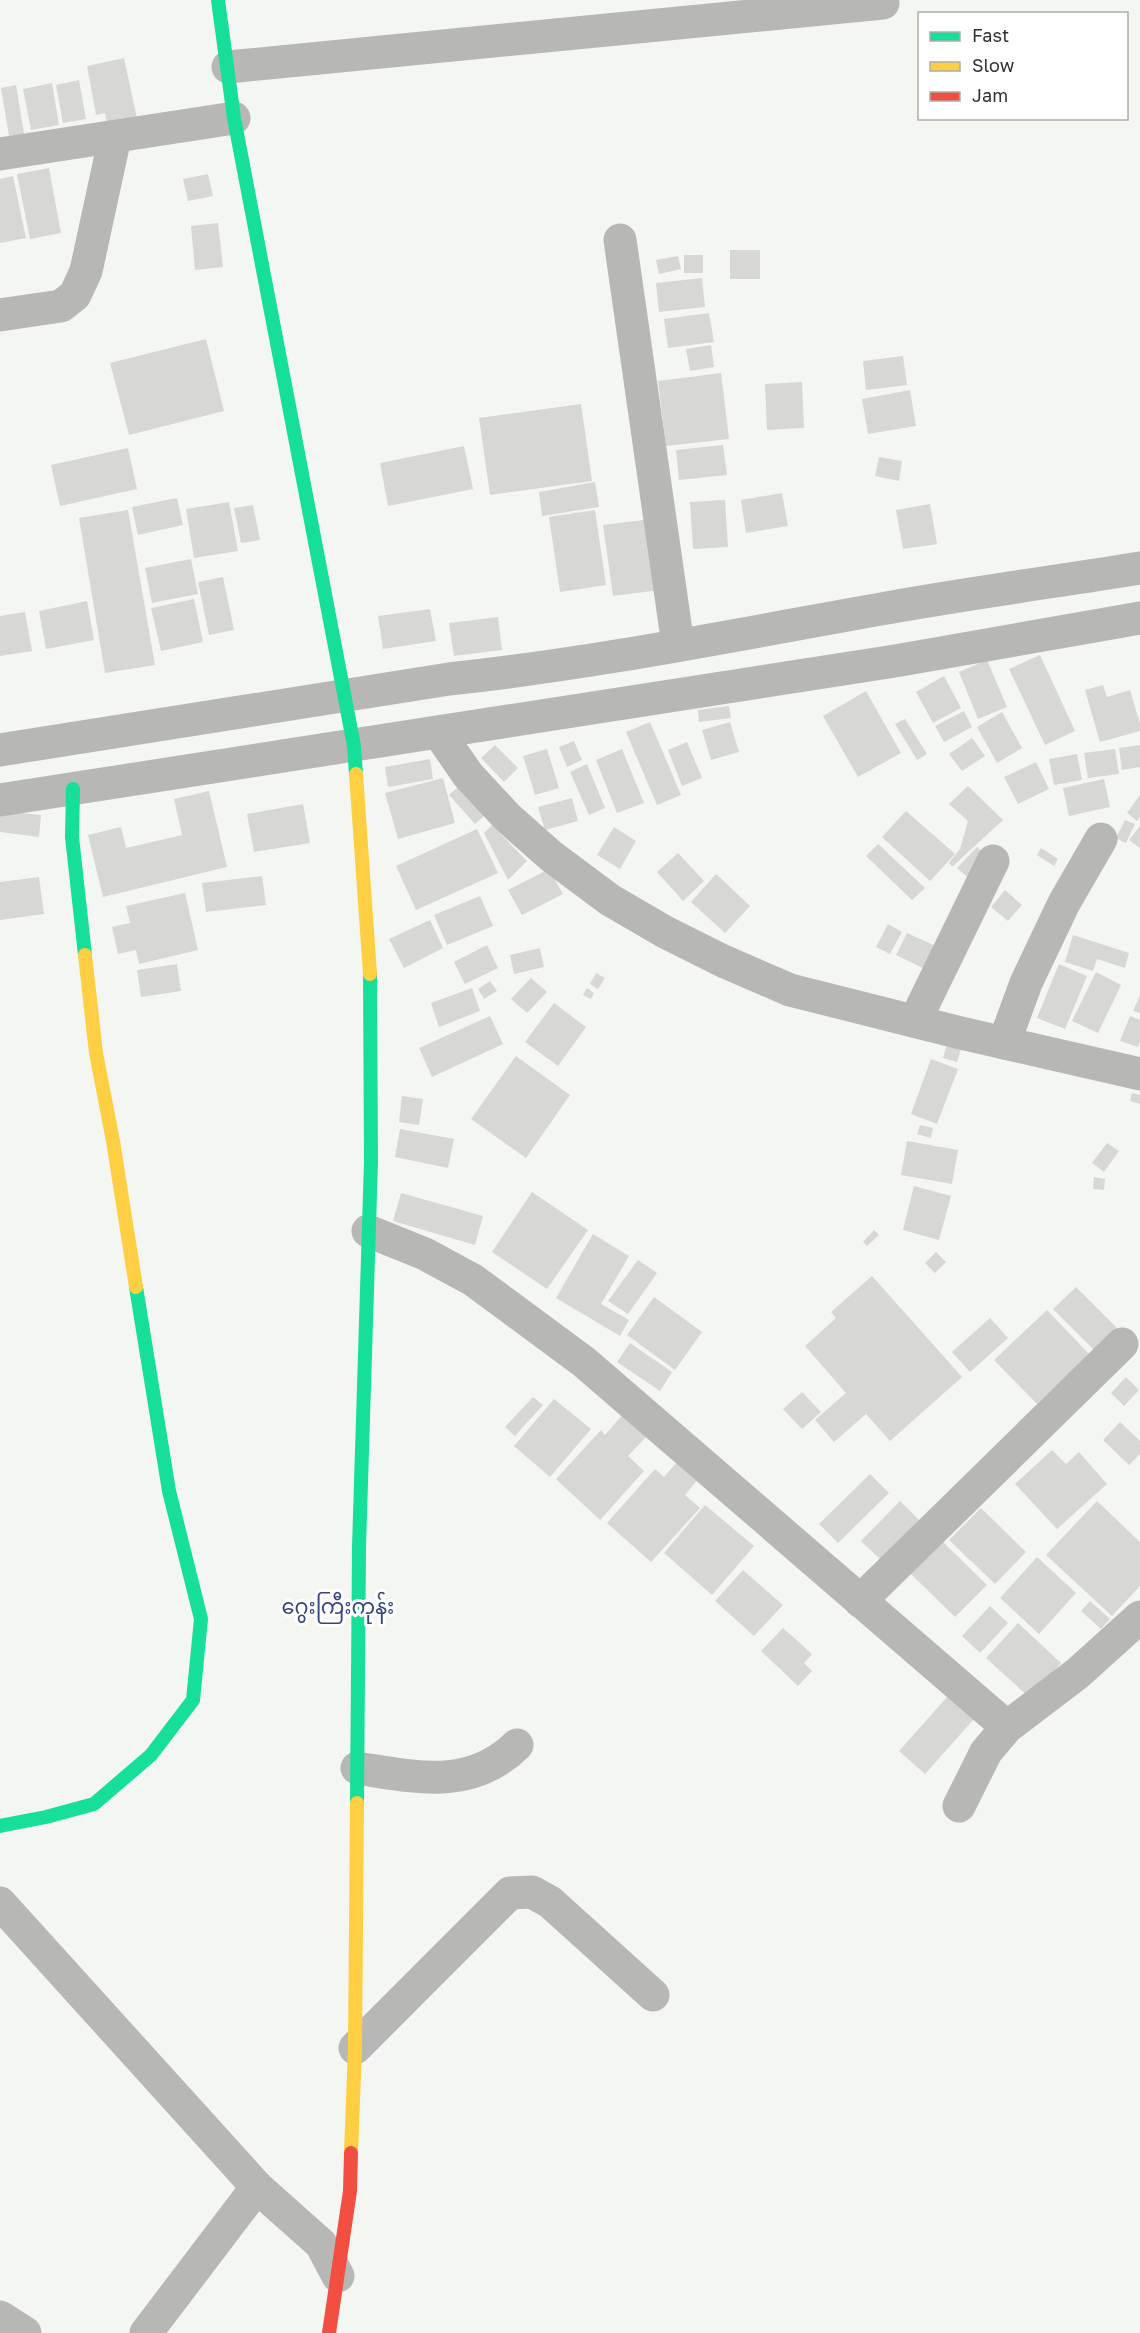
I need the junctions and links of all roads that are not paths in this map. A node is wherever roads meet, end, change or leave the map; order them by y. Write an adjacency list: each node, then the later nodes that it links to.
1 (218, 0): 3 (street)
2 (883, 3): 3 (street)
3 (228, 67): 4 (street)
4 (234, 118): 5 (street); 12 (street)
5 (115, 137): 6 (street); 8 (street)
6 (0, 154)
7 (620, 240): 11 (street)
8 (0, 315)
9 (1140, 568): 11 (street)
10 (1140, 618): 13 (street)
11 (678, 645): 12 (street)
12 (346, 701): 14 (street); 15 (street)
13 (439, 733): 14 (street); 20 (street)
14 (353, 742): 16 (street); 23 (street)
15 (0, 750)
16 (73, 789): 17 (street); 31 (street)
17 (0, 800)
18 (1101, 839): 21 (street)
19 (993, 861): 20 (street)
20 (915, 1021): 21 (street)
21 (1004, 1043): 22 (street)
22 (1140, 1074)
23 (368, 1231): 25 (street); 29 (street)
24 (1122, 1344): 25 (street)
25 (860, 1601): 27 (street)
26 (1140, 1617): 27 (street)
27 (1007, 1727): 30 (street)
28 (518, 1745): 29 (street)
29 (357, 1768): 34 (street)
30 (959, 1806)
31 (0, 1826)
32 (0, 1903): 35 (street)
33 (653, 1995): 34 (street)
34 (355, 2048): 36 (street)
35 (257, 2187): 36 (street); 39 (street)
36 (338, 2276): 40 (street)
37 (0, 2317): 38 (street)
38 (25, 2333)
39 (146, 2333)
40 (329, 2333)

